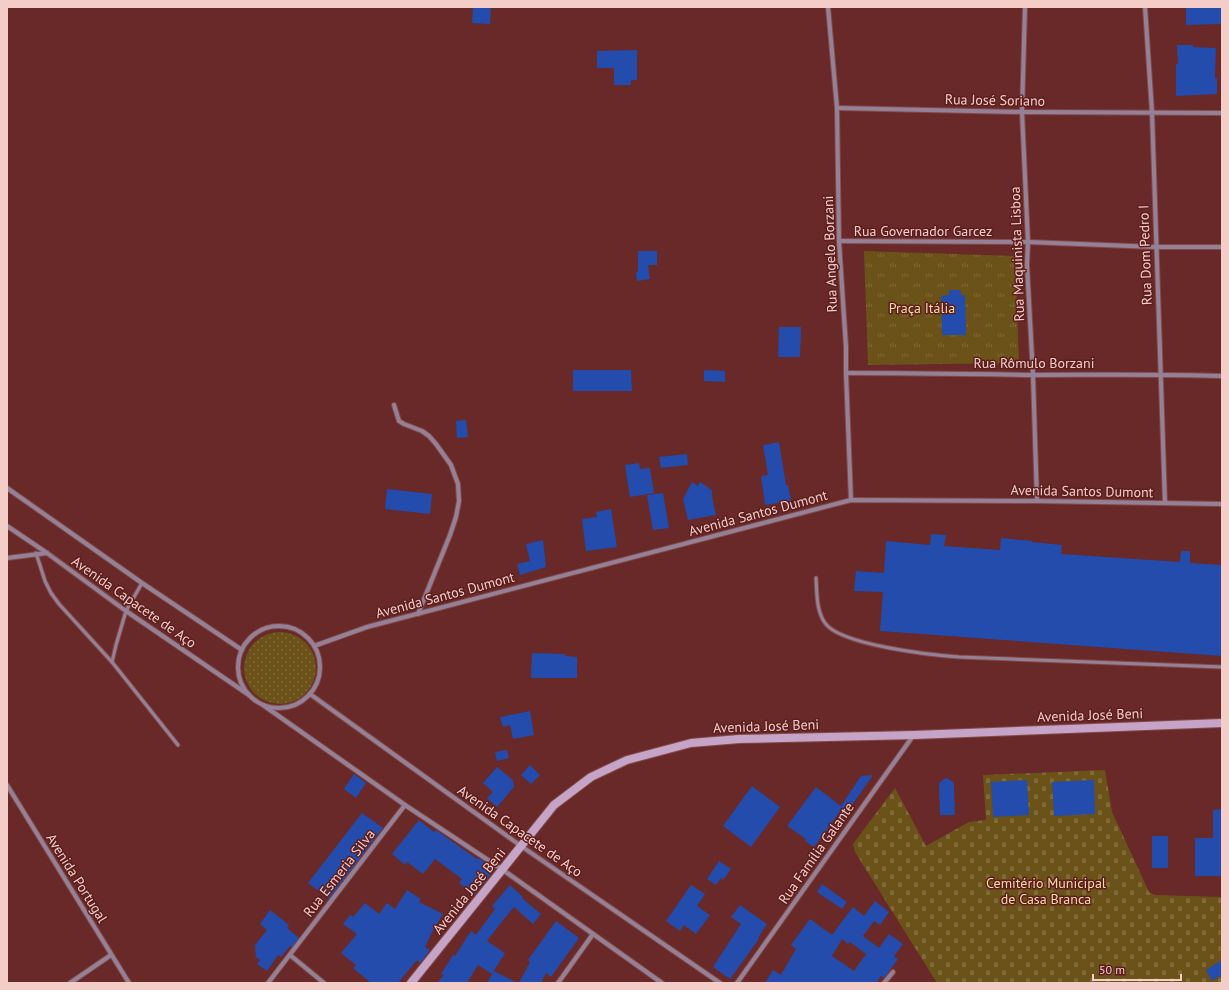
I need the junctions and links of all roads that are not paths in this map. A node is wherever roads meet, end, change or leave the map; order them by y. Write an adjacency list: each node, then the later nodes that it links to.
1 (828, 7): 4 (street, Rua Angelo Borzani)
2 (1025, 7): 5 (street, Rua Maquinista Lisboa)
3 (1145, 7): 6 (street, Rua Dom Pedro I)
4 (837, 108): 5 (street, Rua José Soriano); 8 (street, Rua Angelo Borzani)
5 (1022, 112): 6 (street, Rua José Soriano); 9 (street, Rua Maquinista Lisboa)
6 (1152, 112): 7 (street, Rua José Soriano); 10 (street, Rua Dom Pedro I)
7 (1222, 113)
8 (839, 241): 9 (street, Rua Governador Garcez); 12 (street, Rua Angelo Borzani)
9 (1028, 242): 10 (street, Rua Governador Garcez); 14 (street, Rua Maquinista Lisboa)
10 (1156, 247): 11 (street, Rua Governador Garcez); 13 (street, Rua Dom Pedro I)
11 (1222, 247)
12 (846, 373): 14 (street, Rua Rômulo Borzani); 18 (street, Rua Angelo Borzani)
13 (1160, 374): 14 (street, Rua Rômulo Borzani); 15 (street, Rua Rômulo Borzani); 20 (street, Rua Dom Pedro I)
14 (1033, 375): 19 (street, Rua Maquinista Lisboa)
15 (1222, 376)
16 (394, 406): 29 (street)
17 (7, 488): 27 (street, Avenida Capacete de Aço)
18 (851, 500): 19 (street, Avenida Santos Dumont); 29 (street, Avenida Santos Dumont)
19 (1037, 501): 20 (street, Avenida Santos Dumont)
20 (1165, 503): 21 (street, Avenida Santos Dumont)
21 (1222, 504)
22 (7, 526): 23 (street, Avenida Capacete de Aço)
23 (47, 552): 24 (street); 28 (street, Avenida Capacete de Aço)
24 (36, 553): 25 (street); 32 (lane)
25 (7, 558)
26 (816, 578): 33 (lane)
27 (142, 583): 28 (lane); 31 (street, Avenida Capacete de Aço)
28 (126, 611): 32 (lane); 35 (street, Avenida Capacete de Aço)
29 (418, 614): 30 (street, Avenida Santos Dumont)
30 (314, 646): 31 (street); 34 (street)
31 (242, 650): 35 (street)
32 (112, 662): 39 (lane)
33 (1222, 667)
34 (310, 694): 36 (street); 42 (street, Avenida Capacete de Aço)
35 (249, 695): 36 (street)
36 (263, 705): 41 (street)
37 (1222, 723): 38 (main road, Avenida José Beni)
38 (914, 735): 42 (main road, Avenida José Beni); 56 (street, Rua Família Galante)
39 (178, 745)
40 (7, 785): 45 (street, Avenida Portugal)
41 (405, 805): 43 (street); 46 (street, Rua Esmeria Silva)
42 (521, 846): 43 (main road, Avenida José Beni); 55 (street, Avenida Capacete de Aço)
43 (503, 870): 44 (street); 52 (main road, Avenida José Beni)
44 (593, 934): 53 (street); 54 (street)
45 (111, 955): 48 (street); 49 (street, Avenida Portugal)
46 (290, 955): 50 (street, Rua Esmeria Silva); 51 (street)
47 (893, 972): 57 (street)
48 (70, 983)
49 (129, 983)
50 (268, 983)
51 (324, 983)
52 (411, 983)
53 (558, 983)
54 (662, 983)
55 (720, 983)
56 (737, 983)
57 (884, 983)

